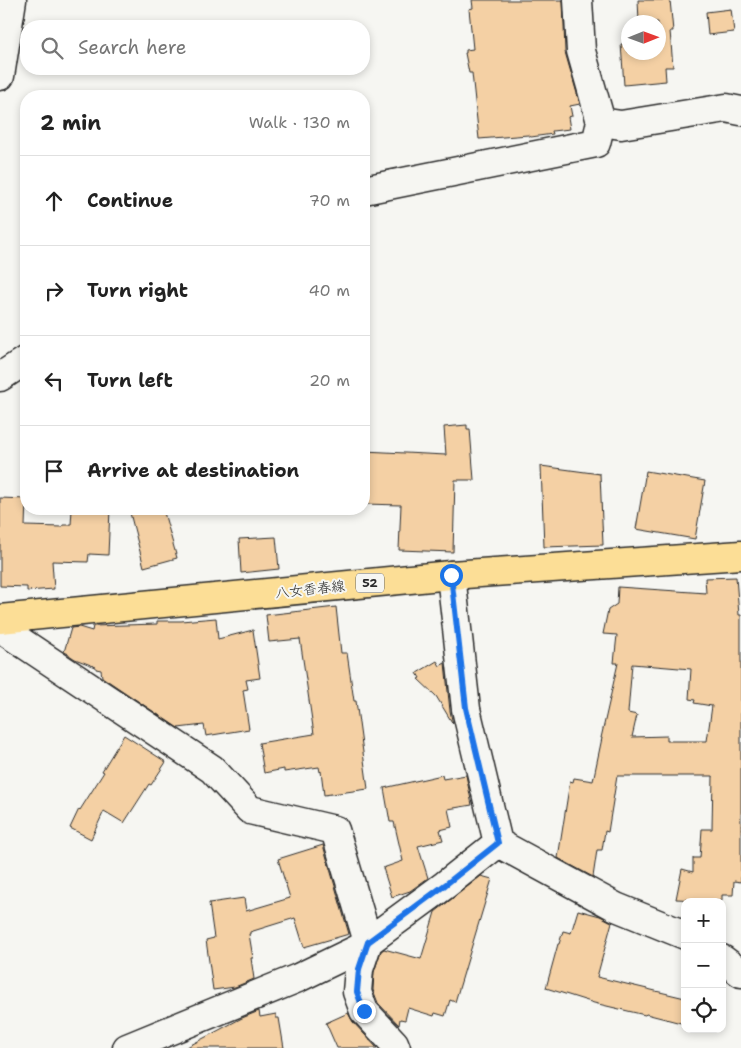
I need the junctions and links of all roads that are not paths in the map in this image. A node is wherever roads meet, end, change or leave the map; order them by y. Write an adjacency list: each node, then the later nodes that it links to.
1 (12, 0): 3 (street)
2 (578, 0): 5 (street)
3 (0, 76)
4 (741, 111): 5 (street)
5 (600, 122): 6 (street)
6 (370, 189)
7 (20, 364): 8 (street)
8 (0, 377)
9 (741, 555): 10 (main road, 八女香春線 / 52)
10 (451, 575): 11 (main road, 八女香春線 / 52); 13 (street)
11 (0, 619)
12 (0, 628): 15 (street)
13 (498, 843): 14 (street); 15 (street)
14 (681, 933)
15 (368, 942): 18 (street); 19 (street)
16 (726, 961): 17 (street)
17 (741, 973)
18 (127, 1048)
19 (396, 1048)

